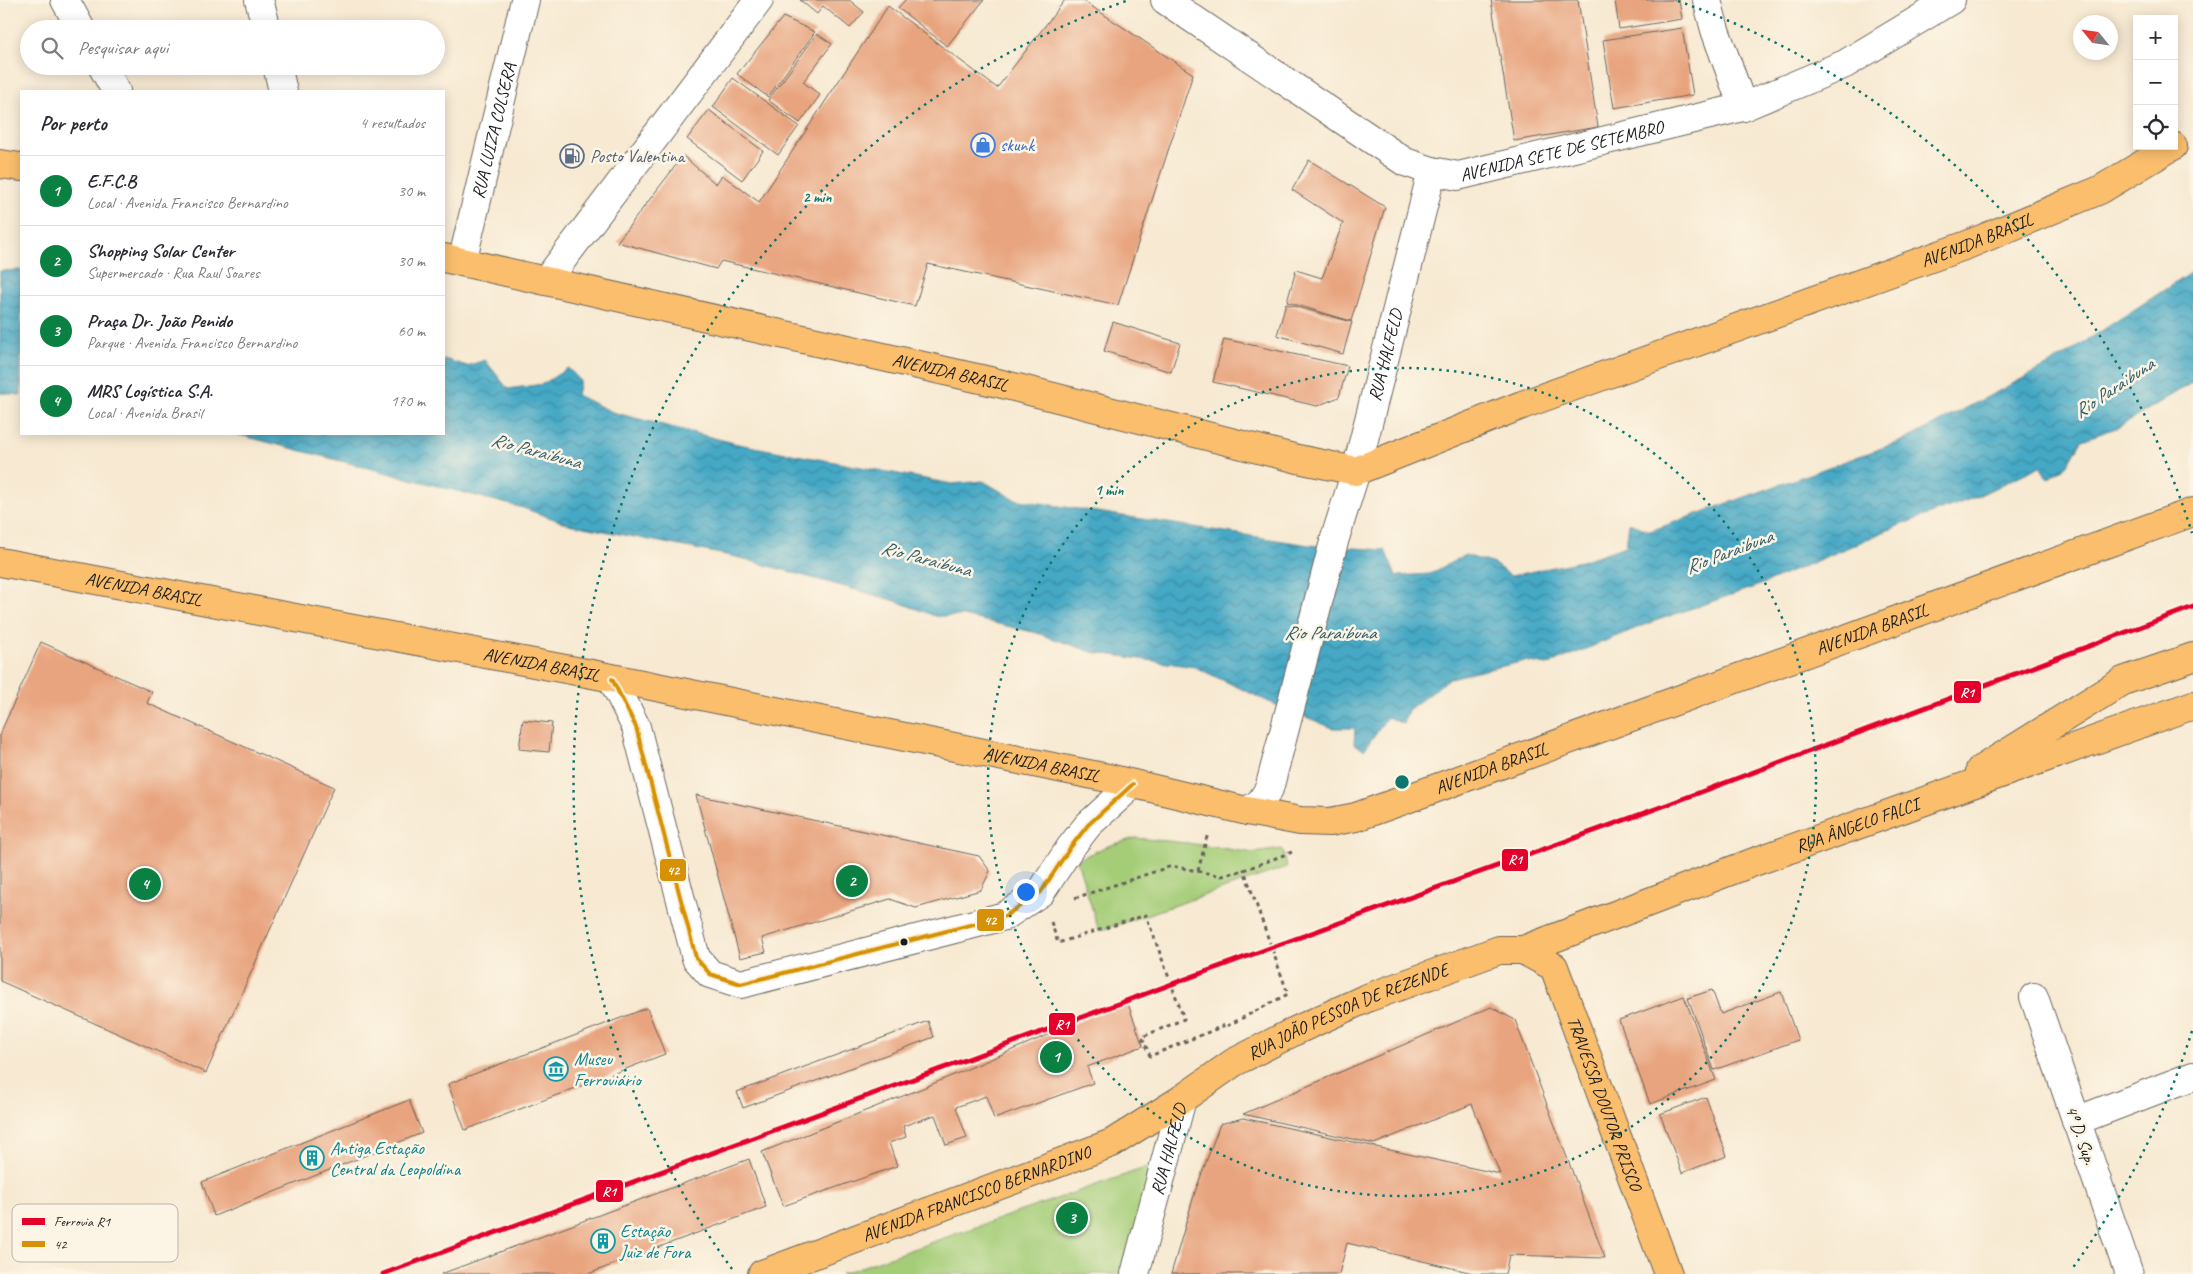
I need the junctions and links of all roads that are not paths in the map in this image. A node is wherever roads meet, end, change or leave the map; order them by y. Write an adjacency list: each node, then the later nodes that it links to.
1 (65, 0): 8 (street)
2 (259, 0): 9 (street)
3 (525, 0): 21 (street, RUA LUIZA COLSERA)
4 (759, 0): 22 (street)
5 (1165, 0): 20 (street, AVENIDA SETE DE SETEMBRO)
6 (1707, 0): 14 (street)
7 (1951, 0): 14 (street, AVENIDA SETE DE SETEMBRO)
8 (76, 20)
9 (265, 20)
10 (107, 75): 12 (street)
11 (279, 75): 13 (street)
12 (115, 90)
13 (283, 90)
14 (1744, 106): 20 (street, AVENIDA SETE DE SETEMBRO)
15 (2193, 134): 16 (main road, AVENIDA BRASIL)
16 (2178, 143)
17 (2166, 150): 23 (main road, AVENIDA BRASIL)
18 (0, 164): 19 (main road)
19 (20, 167)
20 (1432, 171): 23 (street, RUA HALFELD)
21 (453, 260): 22 (main road, AVENIDA BRASIL)
22 (546, 281): 23 (main road, AVENIDA BRASIL)
23 (1356, 470): 31 (street, RUA HALFELD)
24 (2193, 512): 31 (main road, AVENIDA BRASIL)
25 (0, 562): 27 (main road, AVENIDA BRASIL)
26 (2193, 657): 30 (main road)
27 (612, 679): 29 (main road, AVENIDA BRASIL); 29 (street)
28 (2193, 705): 30 (main road, RUA ÂNGELO FALCI)
29 (1133, 784): 31 (main road, AVENIDA BRASIL)
30 (1939, 796): 32 (main road, RUA ÂNGELO FALCI)
31 (1247, 811)
32 (1523, 950): 35 (main road, RUA JOÃO PESSOA DE REZENDE); 39 (main road, TRAVESSA DOUTOR PRISCO)
33 (2034, 996): 36 (street, 4º D. Sup.)
34 (2193, 1076): 36 (street)
35 (1182, 1099): 37 (main road, AVENIDA FRANCISCO BERNARDINO); 38 (street, RUA HALFELD)
36 (2076, 1121): 40 (street, 4º D. Sup.)
37 (762, 1274)
38 (1135, 1274)
39 (1668, 1274)
40 (2129, 1274)

